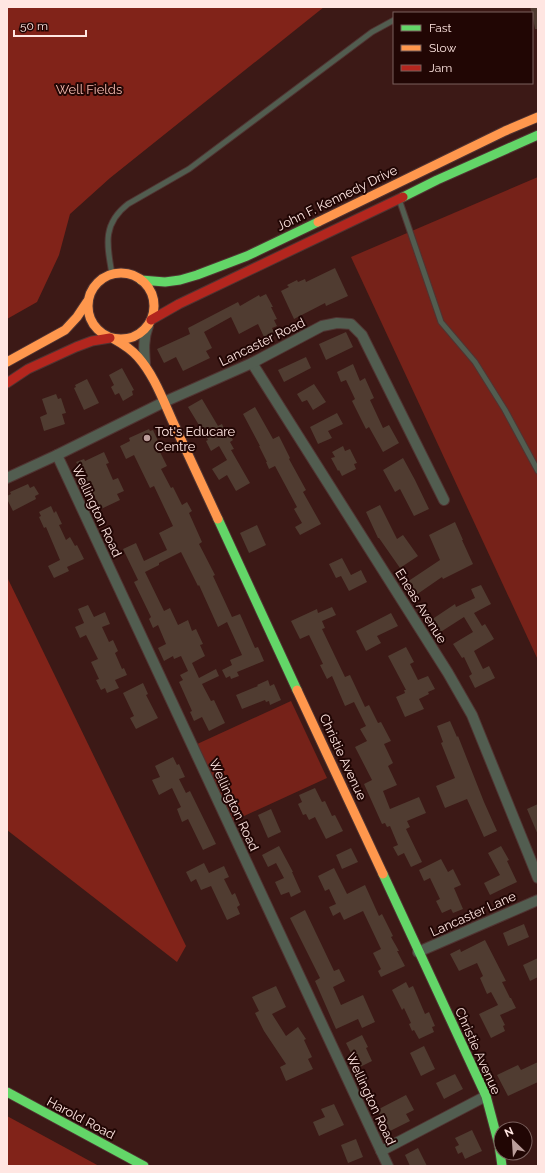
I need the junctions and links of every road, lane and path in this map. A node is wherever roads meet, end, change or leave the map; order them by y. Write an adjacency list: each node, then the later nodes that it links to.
1 (393, 21): 5 (lane)
2 (538, 117): 6 (main road, John F. Kennedy Drive)
3 (538, 135): 4 (main road, John F. Kennedy Drive)
4 (399, 199): 8 (main road, John F. Kennedy Drive); 16 (lane)
5 (112, 274): 6 (main road, John F. Kennedy Drive); 7 (main road)
6 (141, 280): 8 (main road)
7 (87, 302): 9 (main road); 10 (main road)
8 (149, 323): 9 (main road, John F. Kennedy Drive); 12 (street, Christie Avenue)
9 (112, 338): 12 (main road, Christie Avenue); 13 (main road, John F. Kennedy Drive)
10 (7, 362)
11 (252, 363): 14 (street, Lancaster Road); 18 (street, Lancaster Road); 19 (street, Eneas Avenue)
12 (145, 364): 14 (main road, Christie Avenue)
13 (7, 383)
14 (164, 402): 15 (street, Lancaster Road); 21 (main road, Christie Avenue)
15 (56, 455): 17 (street, Lancaster Road); 24 (street, Wellington Road)
16 (538, 471)
17 (7, 478)
18 (444, 500)
19 (538, 878)
20 (538, 900): 21 (street, Lancaster Lane)
21 (418, 952): 23 (main road, Christie Avenue)
22 (7, 1092): 25 (main road, Harold Road)
23 (486, 1096): 24 (street); 27 (main road, Christie Avenue)
24 (381, 1151): 26 (street, Wellington Road)
25 (144, 1166)
26 (388, 1166)
27 (502, 1166)

